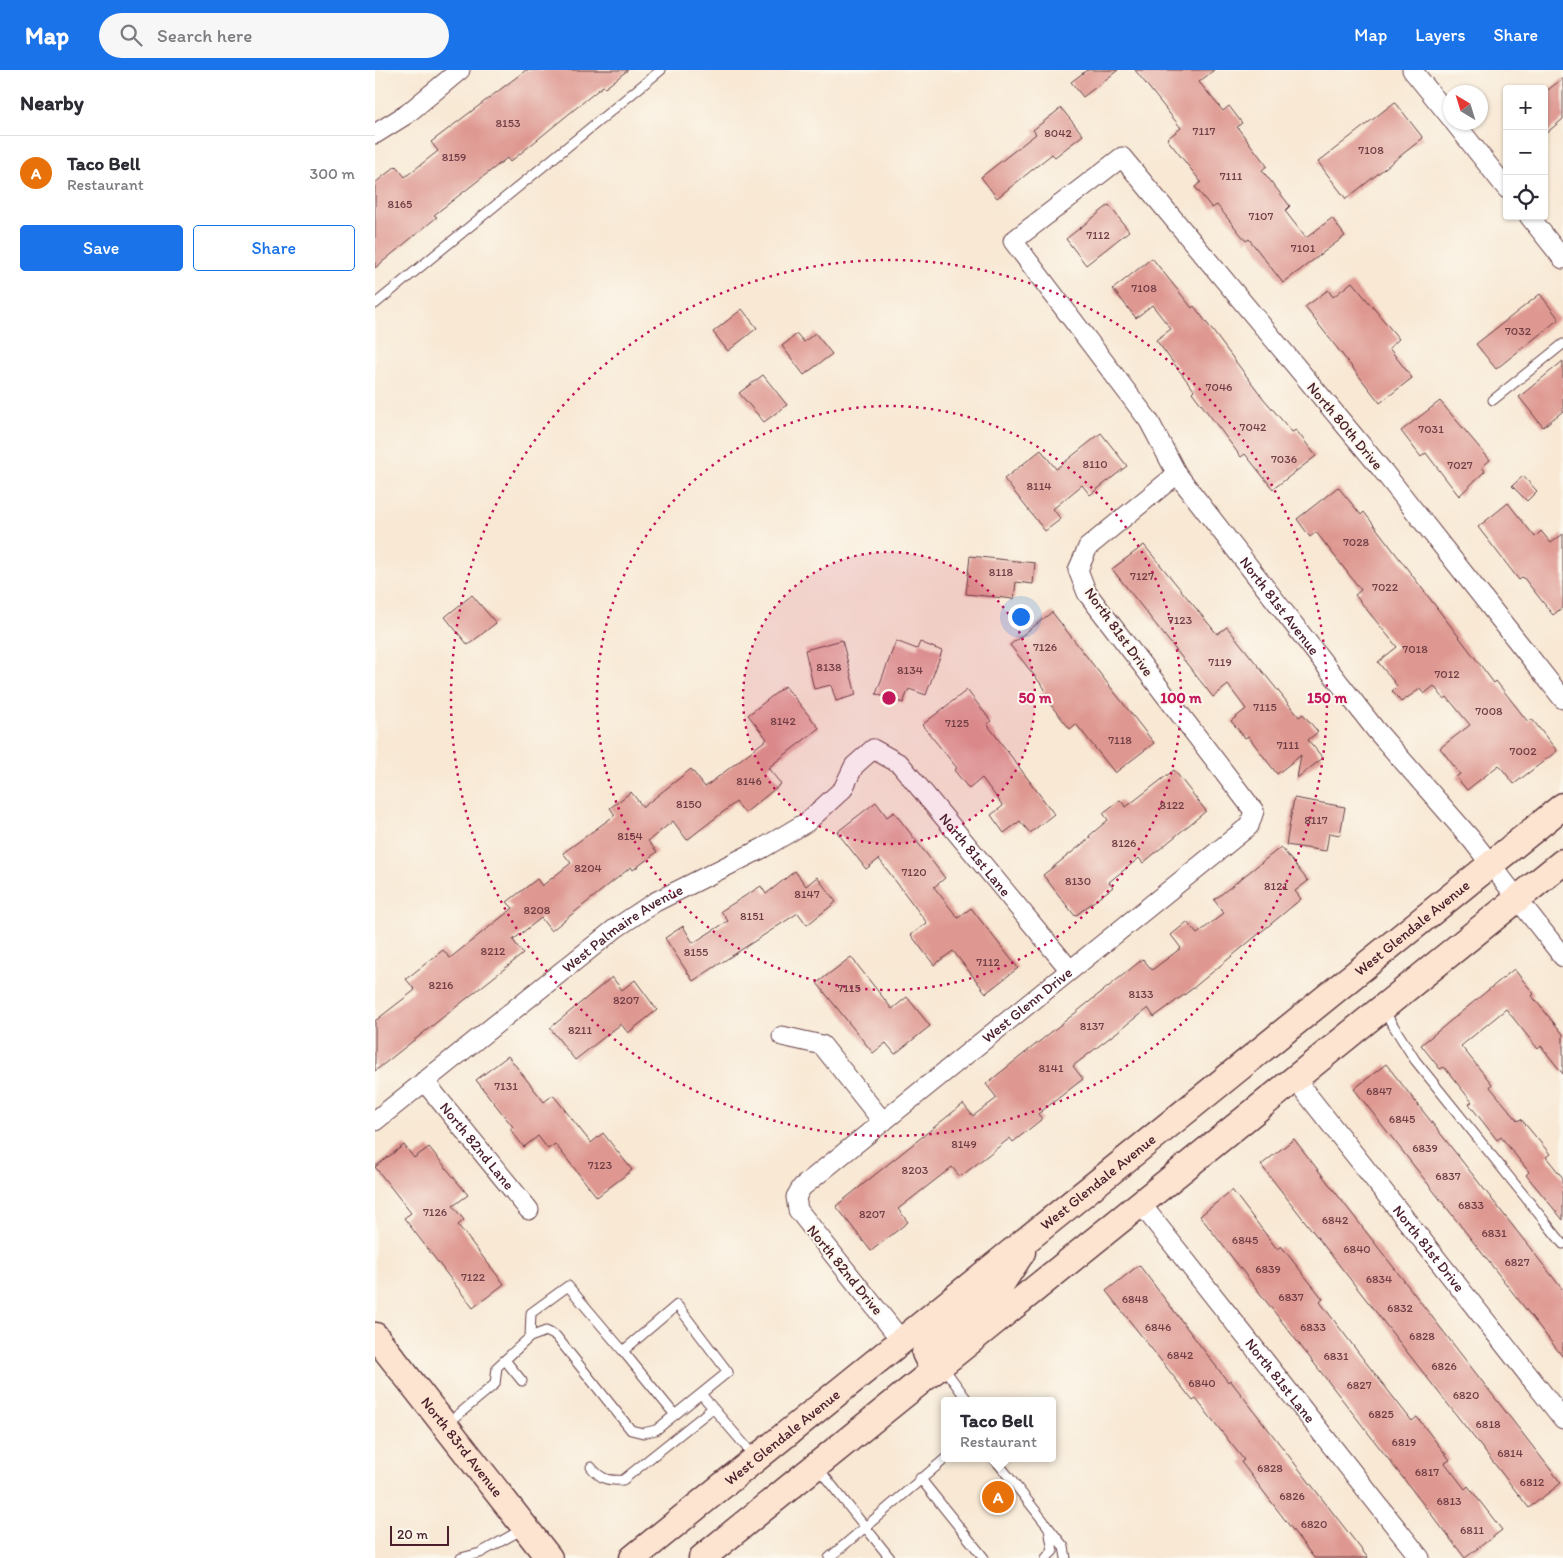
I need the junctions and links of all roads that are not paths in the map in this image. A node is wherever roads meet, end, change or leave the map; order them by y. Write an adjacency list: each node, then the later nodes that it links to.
1 (460, 70): 6 (street)
2 (661, 70): 11 (lane)
3 (1412, 70): 4 (street)
4 (1443, 108)
5 (1460, 130): 7 (street)
6 (375, 134)
7 (1503, 184)
8 (1532, 220): 10 (street)
9 (1013, 241): 14 (street, North 81st Avenue); 15 (street, North 80th Drive)
10 (1563, 259)
11 (375, 304)
12 (1563, 344): 13 (lane)
13 (1493, 400)
14 (1177, 474): 18 (street, North 81st Drive); 20 (street, North 81st Avenue)
15 (1563, 699)
16 (873, 749): 23 (street, North 81st Lane); 27 (street, West Palmaire Avenue)
17 (1563, 806): 20 (main road, West Glendale Avenue)
18 (1254, 811): 23 (street, West Glenn Drive)
19 (1563, 862): 21 (main road)
20 (1490, 864): 21 (street, North 81st Avenue); 33 (main road, West Glendale Avenue)
21 (1517, 900): 22 (street, North 81st Avenue); 24 (main road)
22 (1563, 957)
23 (1070, 970): 29 (street, West Glenn Drive)
24 (1383, 1008): 26 (main road); 34 (lane)
25 (783, 1036): 29 (street)
26 (1295, 1079): 31 (main road); 46 (street, North 81st Drive)
27 (424, 1081): 28 (street, West Palmaire Avenue); 32 (street, North 82nd Lane)
28 (375, 1121)
29 (883, 1122): 30 (street, West Glenn Drive)
30 (796, 1197): 37 (street, North 82nd Drive)
31 (1141, 1204): 40 (main road); 66 (street, North 81st Lane)
32 (529, 1210)
33 (1035, 1232): 37 (main road, West Glendale Avenue); 40 (main road)
34 (1563, 1244)
35 (375, 1336): 47 (main road, North 83rd Avenue)
36 (530, 1337): 38 (lane); 39 (lane); 45 (lane)
37 (901, 1340): 48 (main road, West Glendale Avenue)
38 (623, 1351): 42 (lane); 45 (lane)
39 (505, 1360): 41 (lane); 47 (lane)
40 (938, 1368): 43 (lane); 51 (main road)
41 (522, 1381)
42 (701, 1394): 44 (lane); 45 (lane)
43 (964, 1397)
44 (713, 1408): 48 (lane); 52 (lane)
45 (675, 1415)
46 (1563, 1419)
47 (445, 1426): 56 (main road, North 83rd Avenue)
48 (755, 1458): 60 (main road, West Glendale Avenue)
49 (941, 1462): 53 (lane)
50 (997, 1462): 55 (lane)
51 (816, 1466): 54 (lane); 61 (main road)
52 (591, 1468)
53 (920, 1478): 54 (lane); 63 (lane)
54 (866, 1527): 57 (lane); 62 (lane)
55 (1049, 1527): 64 (lane); 65 (lane)
56 (525, 1528): 58 (lane); 59 (main road, North 83rd Avenue)
57 (831, 1557)
58 (461, 1558)
59 (549, 1558)
60 (633, 1558)
61 (702, 1558)
62 (890, 1558)
63 (984, 1558)
64 (1046, 1558)
65 (1066, 1558)
66 (1420, 1558)

